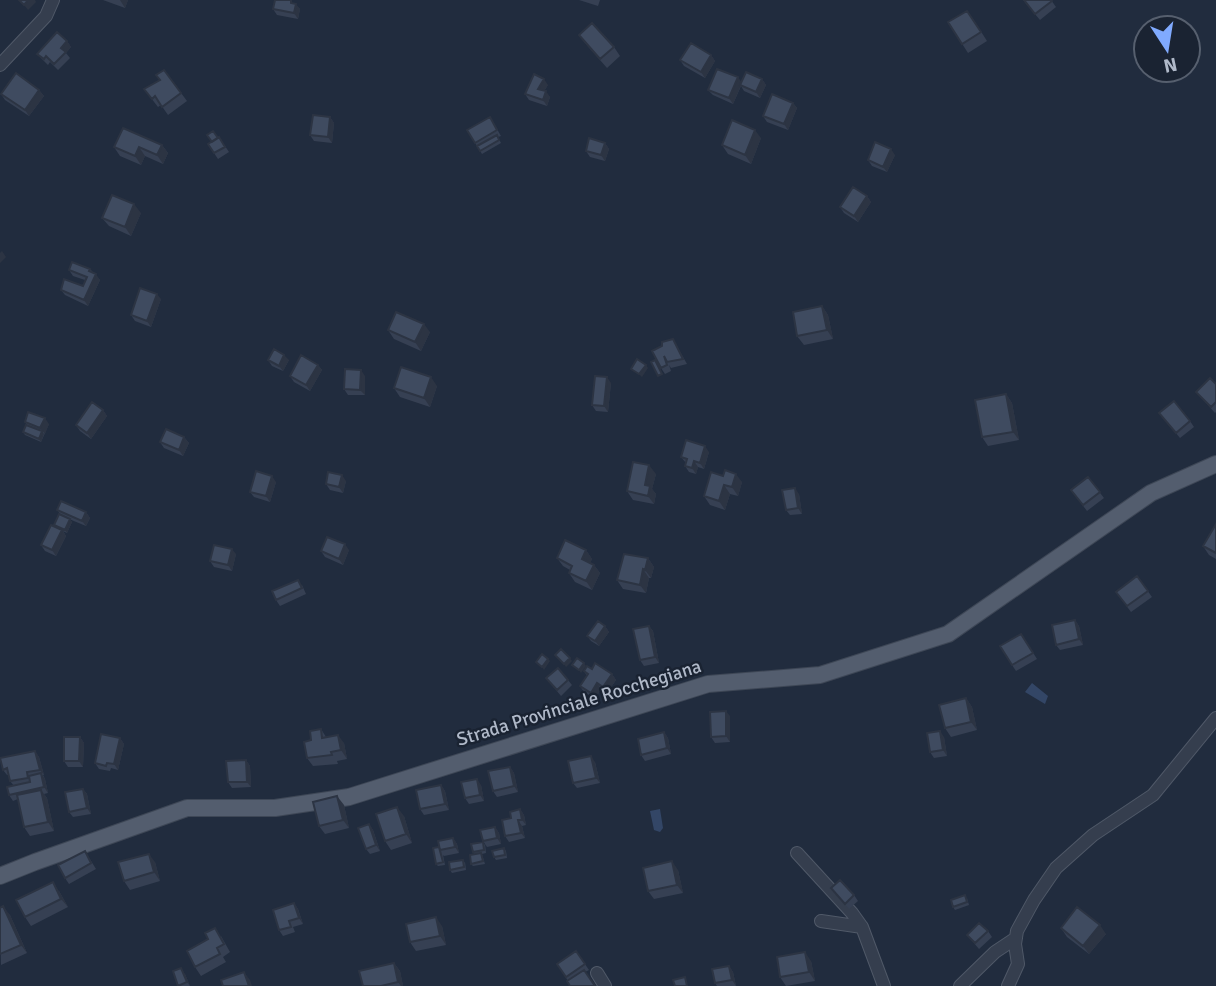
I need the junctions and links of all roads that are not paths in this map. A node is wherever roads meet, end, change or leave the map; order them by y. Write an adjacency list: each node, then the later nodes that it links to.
1 (53, 0): 2 (street)
2 (0, 65)
3 (1216, 464): 6 (main road, Strada Provinciale Rocchegiana)
4 (1216, 718): 9 (street)
5 (797, 853): 8 (street)
6 (0, 876)
7 (821, 921): 8 (street)
8 (862, 927): 12 (street)
9 (1016, 938): 13 (street); 14 (street)
10 (597, 973): 11 (street)
11 (605, 986)
12 (884, 986)
13 (960, 986)
14 (1007, 986)

